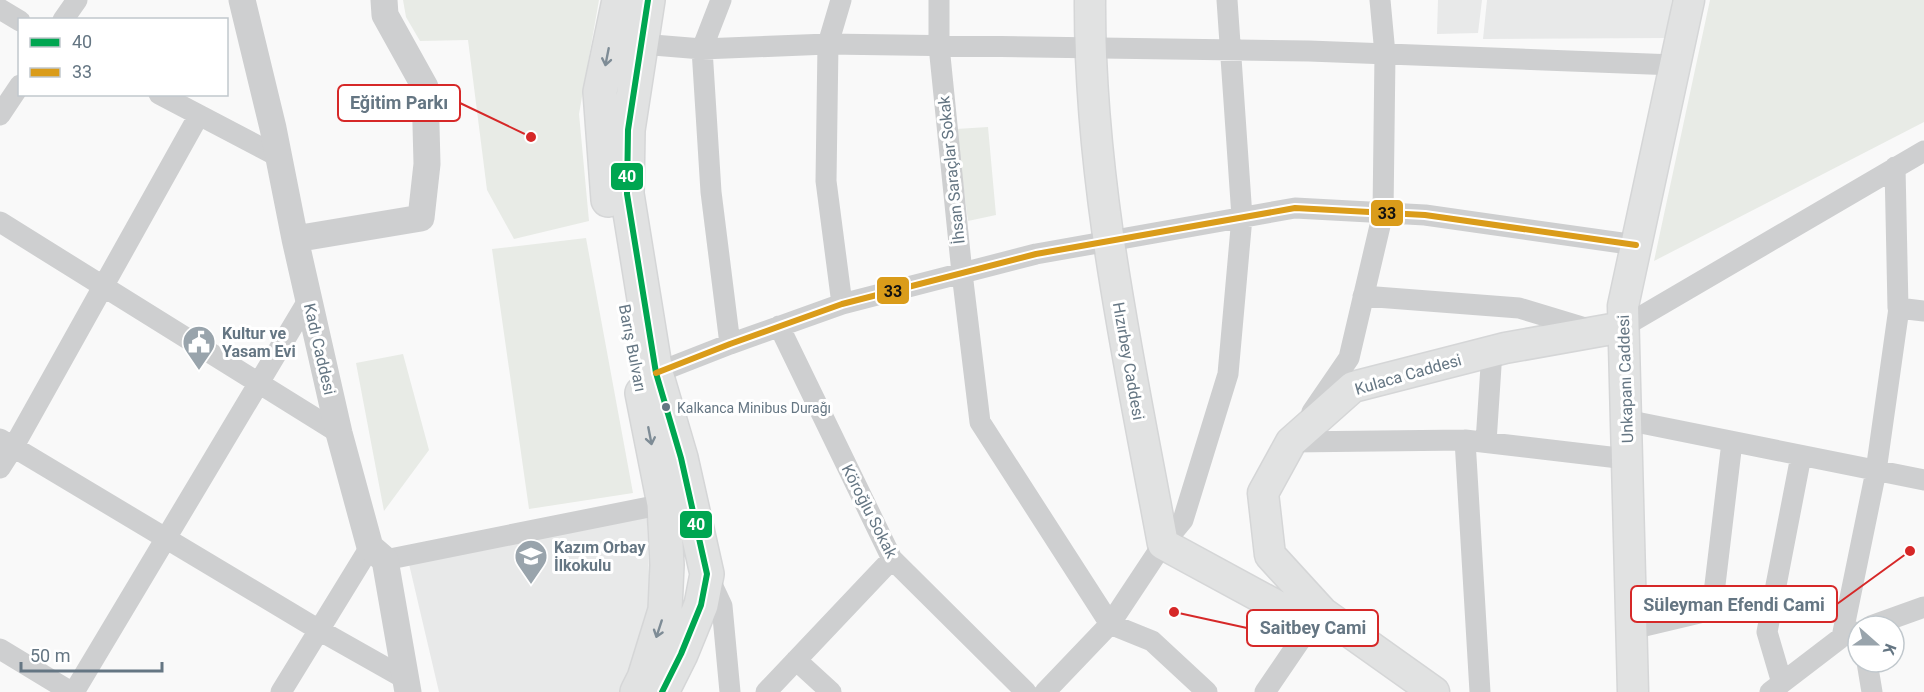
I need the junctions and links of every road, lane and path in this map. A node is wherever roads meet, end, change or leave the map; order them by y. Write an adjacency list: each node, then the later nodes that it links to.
1 (77, 0): 14 (street)
2 (242, 0): 29 (street, Kadı Caddesi)
3 (384, 0): 34 (street)
4 (619, 0): 62 (main road, Barış Bulvarı, one-way to 62)
5 (648, 0): 16 (main road, Barış Bulvarı)
6 (720, 0): 20 (street)
7 (841, 0): 17 (street)
8 (939, 0): 18 (street, İhsan Saraçlar Sokak)
9 (1090, 0): 19 (main road, Hızırbey Caddesi)
10 (1227, 0): 21 (street)
11 (1380, 0): 22 (street)
12 (1689, 0): 23 (main road, Unkapanı Caddesi)
13 (0, 9): 15 (street)
14 (64, 18)
15 (18, 20)
16 (640, 44): 20 (street); 48 (main road, Barış Bulvarı)
17 (828, 44): 18 (street); 20 (street); 41 (street)
18 (939, 46): 19 (street); 37 (street, İhsan Saraçlar Sokak)
19 (1090, 48): 21 (street); 35 (main road, Hızırbey Caddesi)
20 (702, 49): 46 (street)
21 (1230, 50): 22 (street); 32 (street)
22 (1385, 54): 23 (street); 31 (street)
23 (1675, 65): 36 (main road, Unkapanı Caddesi)
24 (18, 88): 27 (street)
25 (163, 96): 26 (street)
26 (199, 115): 29 (street); 38 (street)
27 (0, 116)
28 (1924, 151): 30 (street)
29 (279, 157): 34 (street, Kadı Caddesi)
30 (1895, 167): 42 (street); 45 (street)
31 (1383, 213): 32 (street); 36 (street); 39 (street)
32 (1242, 217): 35 (street); 64 (street)
33 (0, 222): 38 (street)
34 (295, 239): 40 (street, Kadı Caddesi)
35 (1108, 241): 37 (street); 64 (main road, Hızırbey Caddesi)
36 (1636, 245): 45 (main road, Unkapanı Caddesi)
37 (962, 273): 41 (street); 72 (street, İhsan Saraçlar Sokak)
38 (103, 286): 49 (street); 56 (street)
39 (1363, 296): 45 (street); 53 (street)
40 (309, 299): 49 (street); 51 (street, Kadı Caddesi)
41 (842, 304): 44 (street)
42 (1899, 308): 43 (street); 60 (street)
43 (1924, 311)
44 (779, 326): 46 (street); 66 (street, Köroğlu Sokak)
45 (1609, 329): 47 (main road, Kulaca Caddesi); 50 (main road, Unkapanı Caddesi)
46 (730, 344): 48 (street)
47 (1492, 351): 53 (main road, Kulaca Caddesi); 54 (street)
48 (656, 373): 67 (main road, Barış Bulvarı)
49 (258, 383): 51 (street); 63 (street)
50 (1626, 420): 55 (street); 58 (main road, Unkapanı Caddesi)
51 (339, 433): 65 (street, Kadı Caddesi)
52 (1465, 440): 53 (street); 54 (street); 93 (street)
53 (1291, 442): 69 (main road, Kulaca Caddesi)
54 (1486, 442): 58 (street)
55 (1732, 442): 57 (street); 73 (street)
56 (7, 443): 59 (street); 63 (street)
57 (1801, 456): 60 (street); 80 (street)
58 (1627, 459): 73 (main road, Unkapanı Caddesi)
59 (0, 468)
60 (1876, 471): 61 (street); 70 (street)
61 (1924, 480)
62 (664, 504): 65 (street); 83 (main road, Barış Bulvarı, one-way to 83)
63 (166, 539): 74 (street); 81 (street)
64 (1163, 544): 69 (main road); 72 (street)
65 (377, 554): 74 (street); 79 (street, Kadı Caddesi)
66 (892, 559): 77 (street); 88 (street, Köroğlu Sokak)
67 (707, 574): 84 (main road, Barış Bulvarı); 85 (street)
68 (1924, 607): 71 (street)
69 (1323, 613): 91 (street); 92 (main road, Kulaca Caddesi)
70 (1853, 614)
71 (1904, 614)
72 (1110, 624): 89 (street); 90 (street)
73 (1632, 629): 94 (main road, Unkapanı Caddesi)
74 (319, 630): 79 (street); 82 (street)
75 (1846, 637): 80 (street)
76 (0, 649): 81 (street)
77 (796, 660): 86 (street); 87 (street)
78 (1869, 674): 95 (street)
79 (406, 685)
80 (1776, 687)
81 (72, 692)
82 (281, 692)
83 (637, 692)
84 (662, 692)
85 (730, 692)
86 (766, 692)
87 (831, 692)
88 (1026, 692)
89 (1045, 692)
90 (1207, 692)
91 (1265, 692)
92 (1434, 692)
93 (1480, 692)
94 (1633, 692)
95 (1872, 692)

